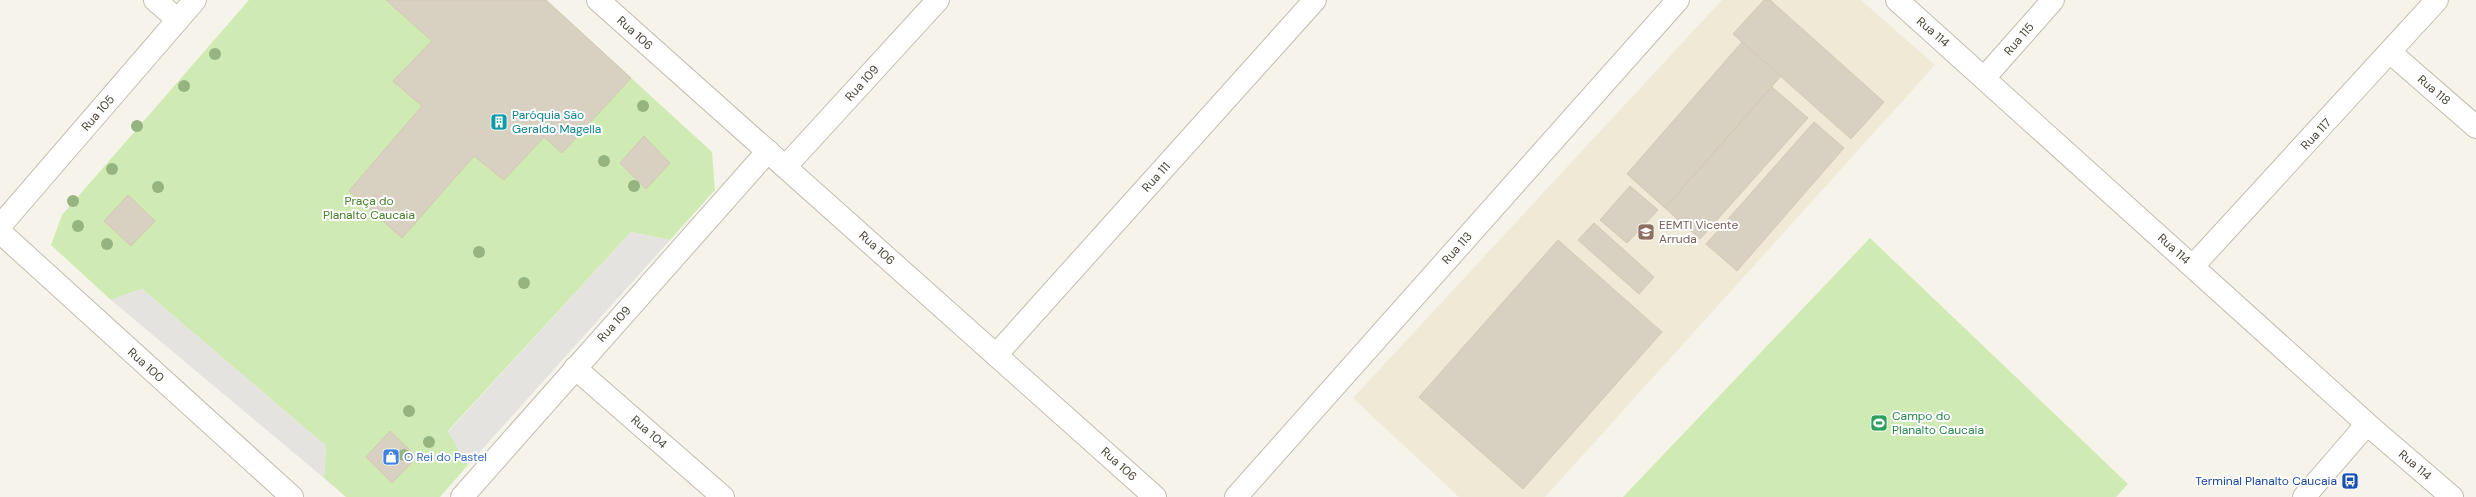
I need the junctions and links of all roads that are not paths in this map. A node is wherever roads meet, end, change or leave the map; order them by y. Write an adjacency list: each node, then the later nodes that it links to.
1 (155, 0): 10 (street)
2 (195, 0): 10 (street, Rua 105)
3 (598, 0): 14 (street, Rua 106)
4 (938, 0): 15 (street, Rua 109)
5 (1315, 0): 19 (street, Rua 111)
6 (1678, 0): 26 (street, Rua 113)
7 (1897, 0): 12 (street, Rua 114)
8 (2053, 0): 12 (street, Rua 115)
9 (2437, 0): 11 (street, Rua 117)
10 (178, 20): 16 (street, Rua 105)
11 (2391, 52): 13 (street, Rua 118); 18 (street, Rua 117)
12 (1985, 77): 18 (street, Rua 114)
13 (2476, 127)
14 (768, 151): 15 (street, Rua 106); 20 (street, Rua 109)
15 (786, 166): 19 (street, Rua 106)
16 (0, 226)
17 (0, 232): 22 (street, Rua 100)
18 (2193, 266): 21 (street, Rua 114)
19 (996, 354): 25 (street, Rua 106)
20 (575, 368): 23 (street, Rua 109); 24 (street, Rua 104)
21 (2367, 424): 27 (street); 28 (street, Rua 114)
22 (292, 497)
23 (462, 497)
24 (723, 497)
25 (1155, 497)
26 (1236, 497)
27 (2304, 497)
28 (2452, 497)

